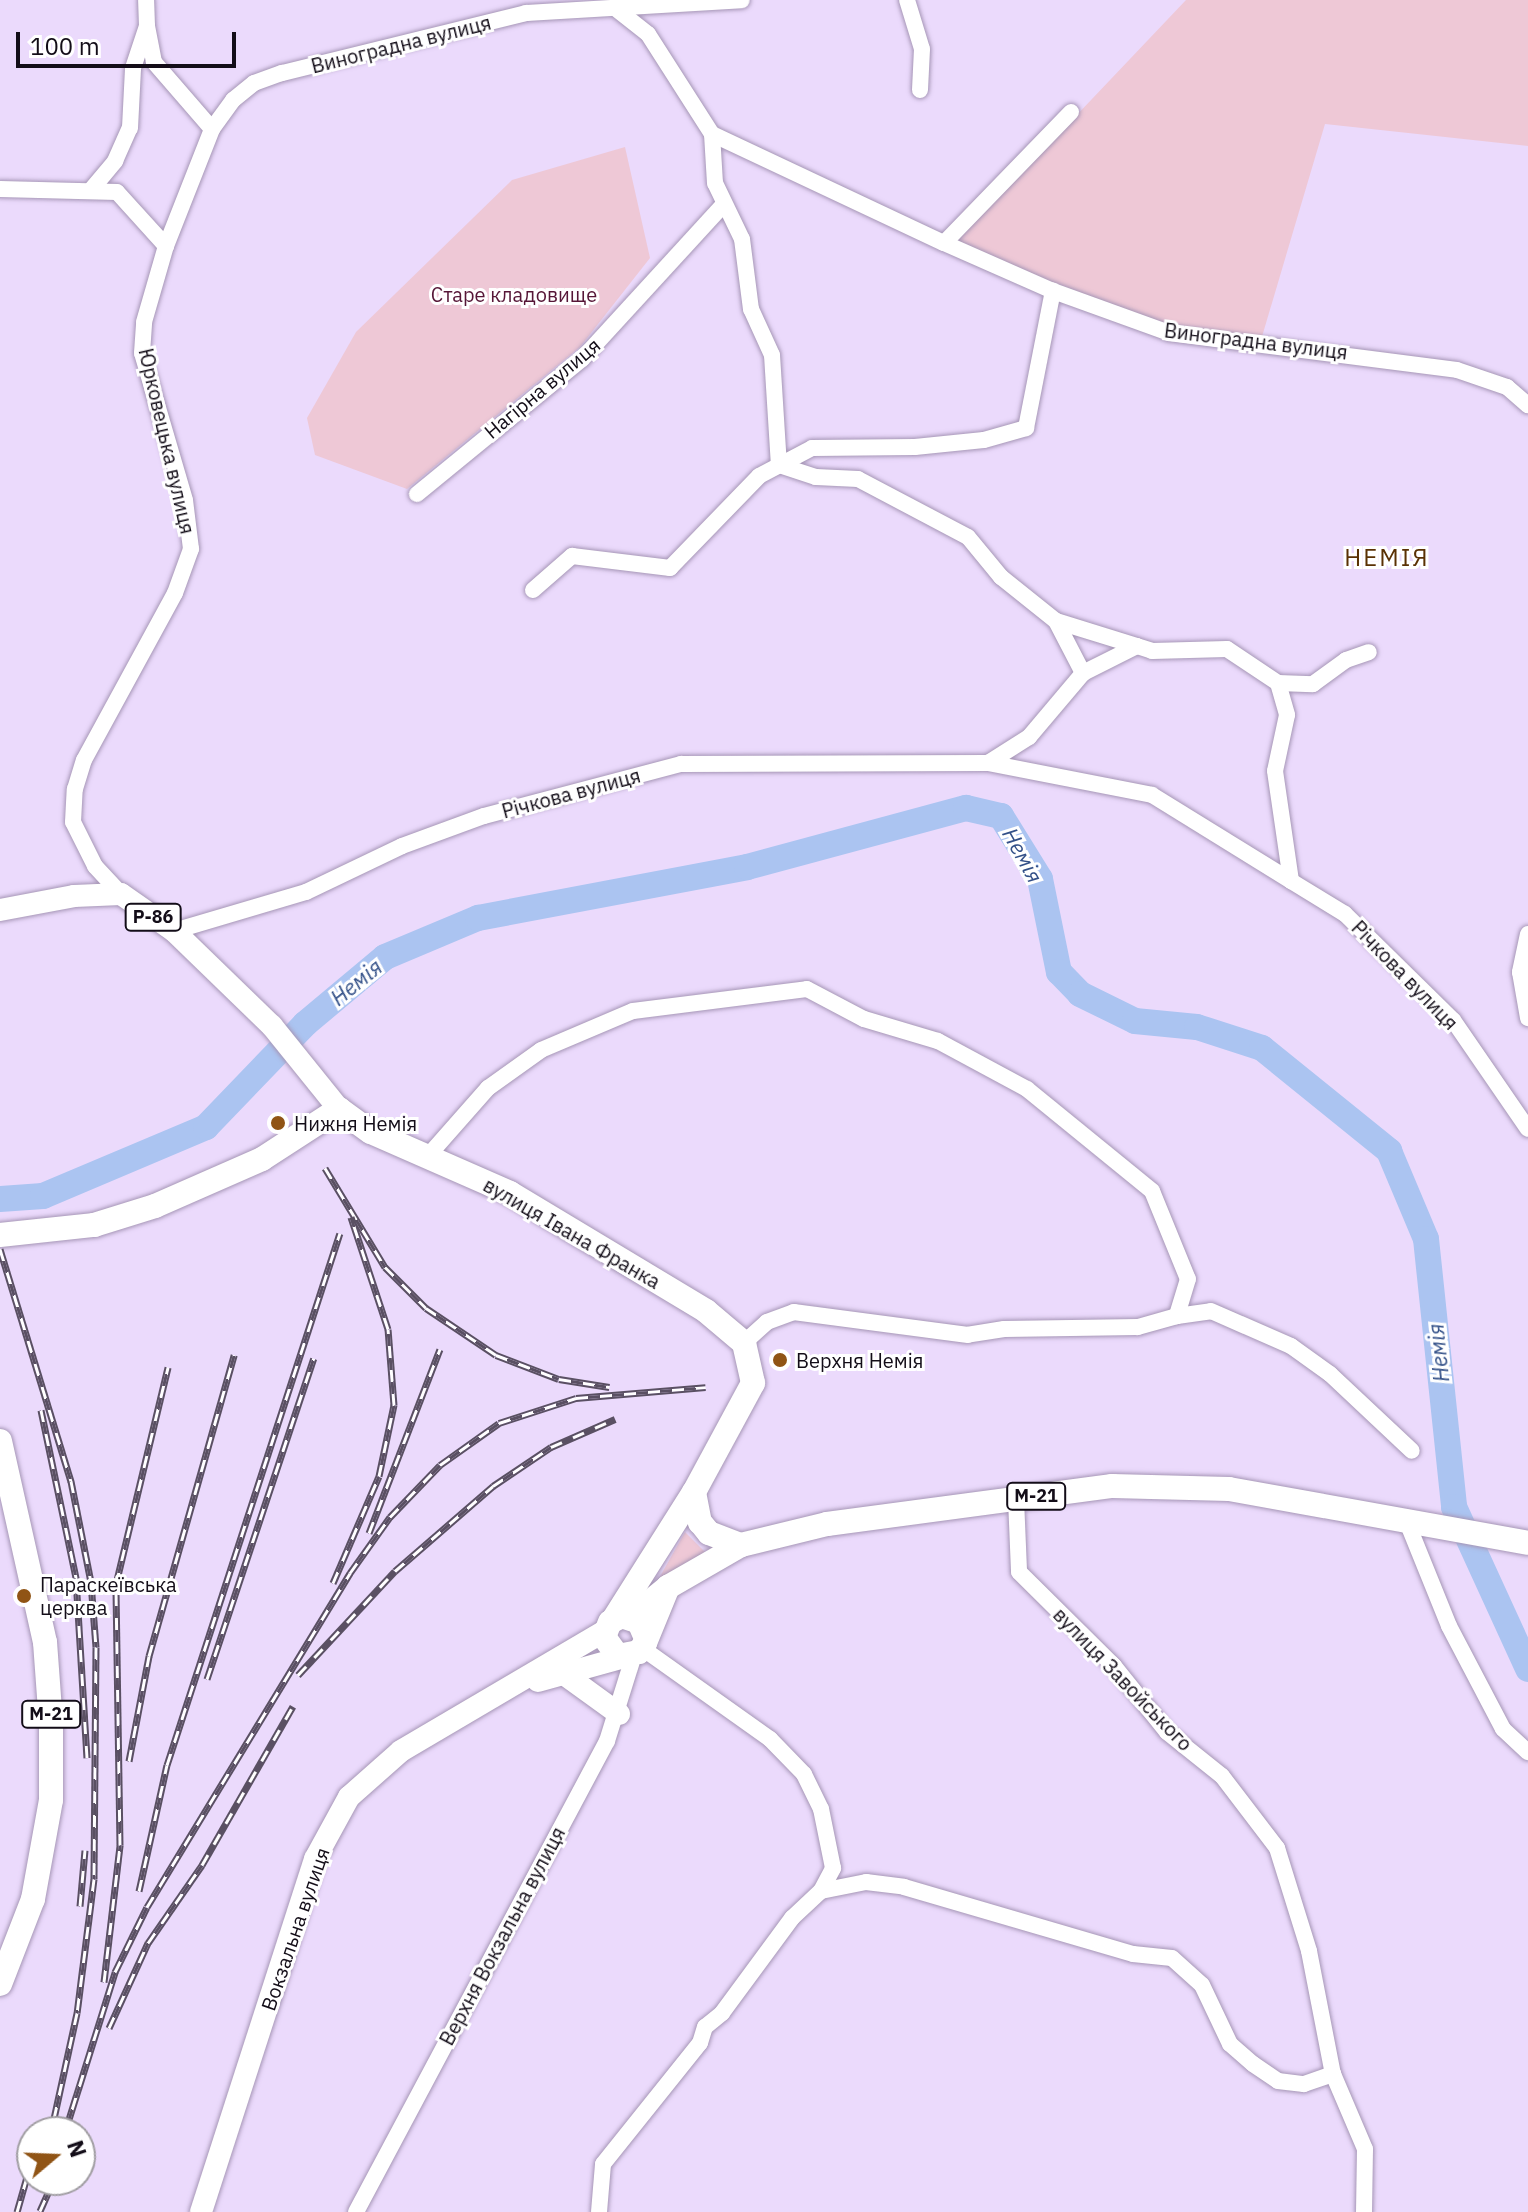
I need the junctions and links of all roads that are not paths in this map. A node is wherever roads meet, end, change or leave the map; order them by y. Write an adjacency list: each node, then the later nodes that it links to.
1 (146, 0): 5 (street)
2 (742, 0): 4 (street, Виноградна вулиця)
3 (907, 0): 6 (street)
4 (619, 5): 8 (street, Виноградна вулиця); 9 (street)
5 (147, 26): 8 (street); 11 (street)
6 (920, 90)
7 (1071, 112): 13 (street)
8 (212, 129): 14 (street, Юрковецька вулиця)
9 (712, 134): 12 (street); 13 (street, Виноградна вулиця)
10 (0, 189): 11 (street)
11 (91, 190): 14 (street)
12 (724, 204): 17 (street); 18 (street, Нагірна вулиця)
13 (944, 243): 15 (street, Виноградна вулиця)
14 (166, 246): 27 (street, Юрковецька вулиця)
15 (1053, 291): 16 (street, Виноградна вулиця); 17 (street)
16 (1527, 404)
17 (779, 465): 19 (street); 20 (street)
18 (417, 494)
19 (533, 590)
20 (1056, 621): 21 (street); 23 (street)
21 (1137, 646): 23 (street); 24 (street)
22 (1369, 652): 24 (street)
23 (1083, 673): 25 (street)
24 (1278, 683): 26 (street)
25 (988, 763): 26 (street, Річкова вулиця); 29 (street, Річкова вулиця)
26 (1291, 881): 33 (street, Річкова вулиця)
27 (121, 894): 28 (main road, Р-86); 29 (main road, Р-86)
28 (0, 910)
29 (174, 931): 32 (main road, вулиця Івана Франка / Р-86)
30 (1528, 934): 31 (street)
31 (1528, 1018)
32 (339, 1109): 34 (highway, вулиця Івана Франка); 35 (highway)
33 (1528, 1129)
34 (428, 1156): 36 (street); 37 (highway, вулиця Івана Франка)
35 (0, 1235)
36 (1177, 1316): 37 (street); 39 (street)
37 (744, 1343): 40 (highway, Вокзальна вулиця)
38 (0, 1441): 41 (highway, М-21)
39 (1412, 1451)
40 (694, 1492): 45 (highway); 46 (highway, Вокзальна вулиця)
41 (7, 1498): 54 (highway, М-21)
42 (1016, 1499): 43 (highway, М-21); 45 (highway, М-21); 55 (street, вулиця Завойського)
43 (1407, 1522): 44 (highway, М-21); 52 (street)
44 (1528, 1543)
45 (741, 1545): 47 (highway, М-21)
46 (646, 1567): 48 (highway, Вокзальна вулиця); 48 (highway, Вокзальна вулиця)
47 (668, 1587): 48 (highway); 48 (highway, М-21)
48 (632, 1633): 49 (main road, Вокзальна вулиця); 50 (main road, Вокзальна вулиця); 51 (street, Верхня Вокзальна вулиця); 53 (street)
49 (564, 1674): 50 (main road, Вокзальна вулиця); 51 (main road)
50 (518, 1686): 56 (main road, Вокзальна вулиця)
51 (619, 1714): 57 (street, Верхня Вокзальна вулиця)
52 (1528, 1752)
53 (821, 1891): 55 (street); 58 (street)
54 (0, 1984)
55 (1333, 2074): 59 (street, вулиця Завойського)
56 (201, 2212)
57 (356, 2212)
58 (599, 2212)
59 (1364, 2212)

